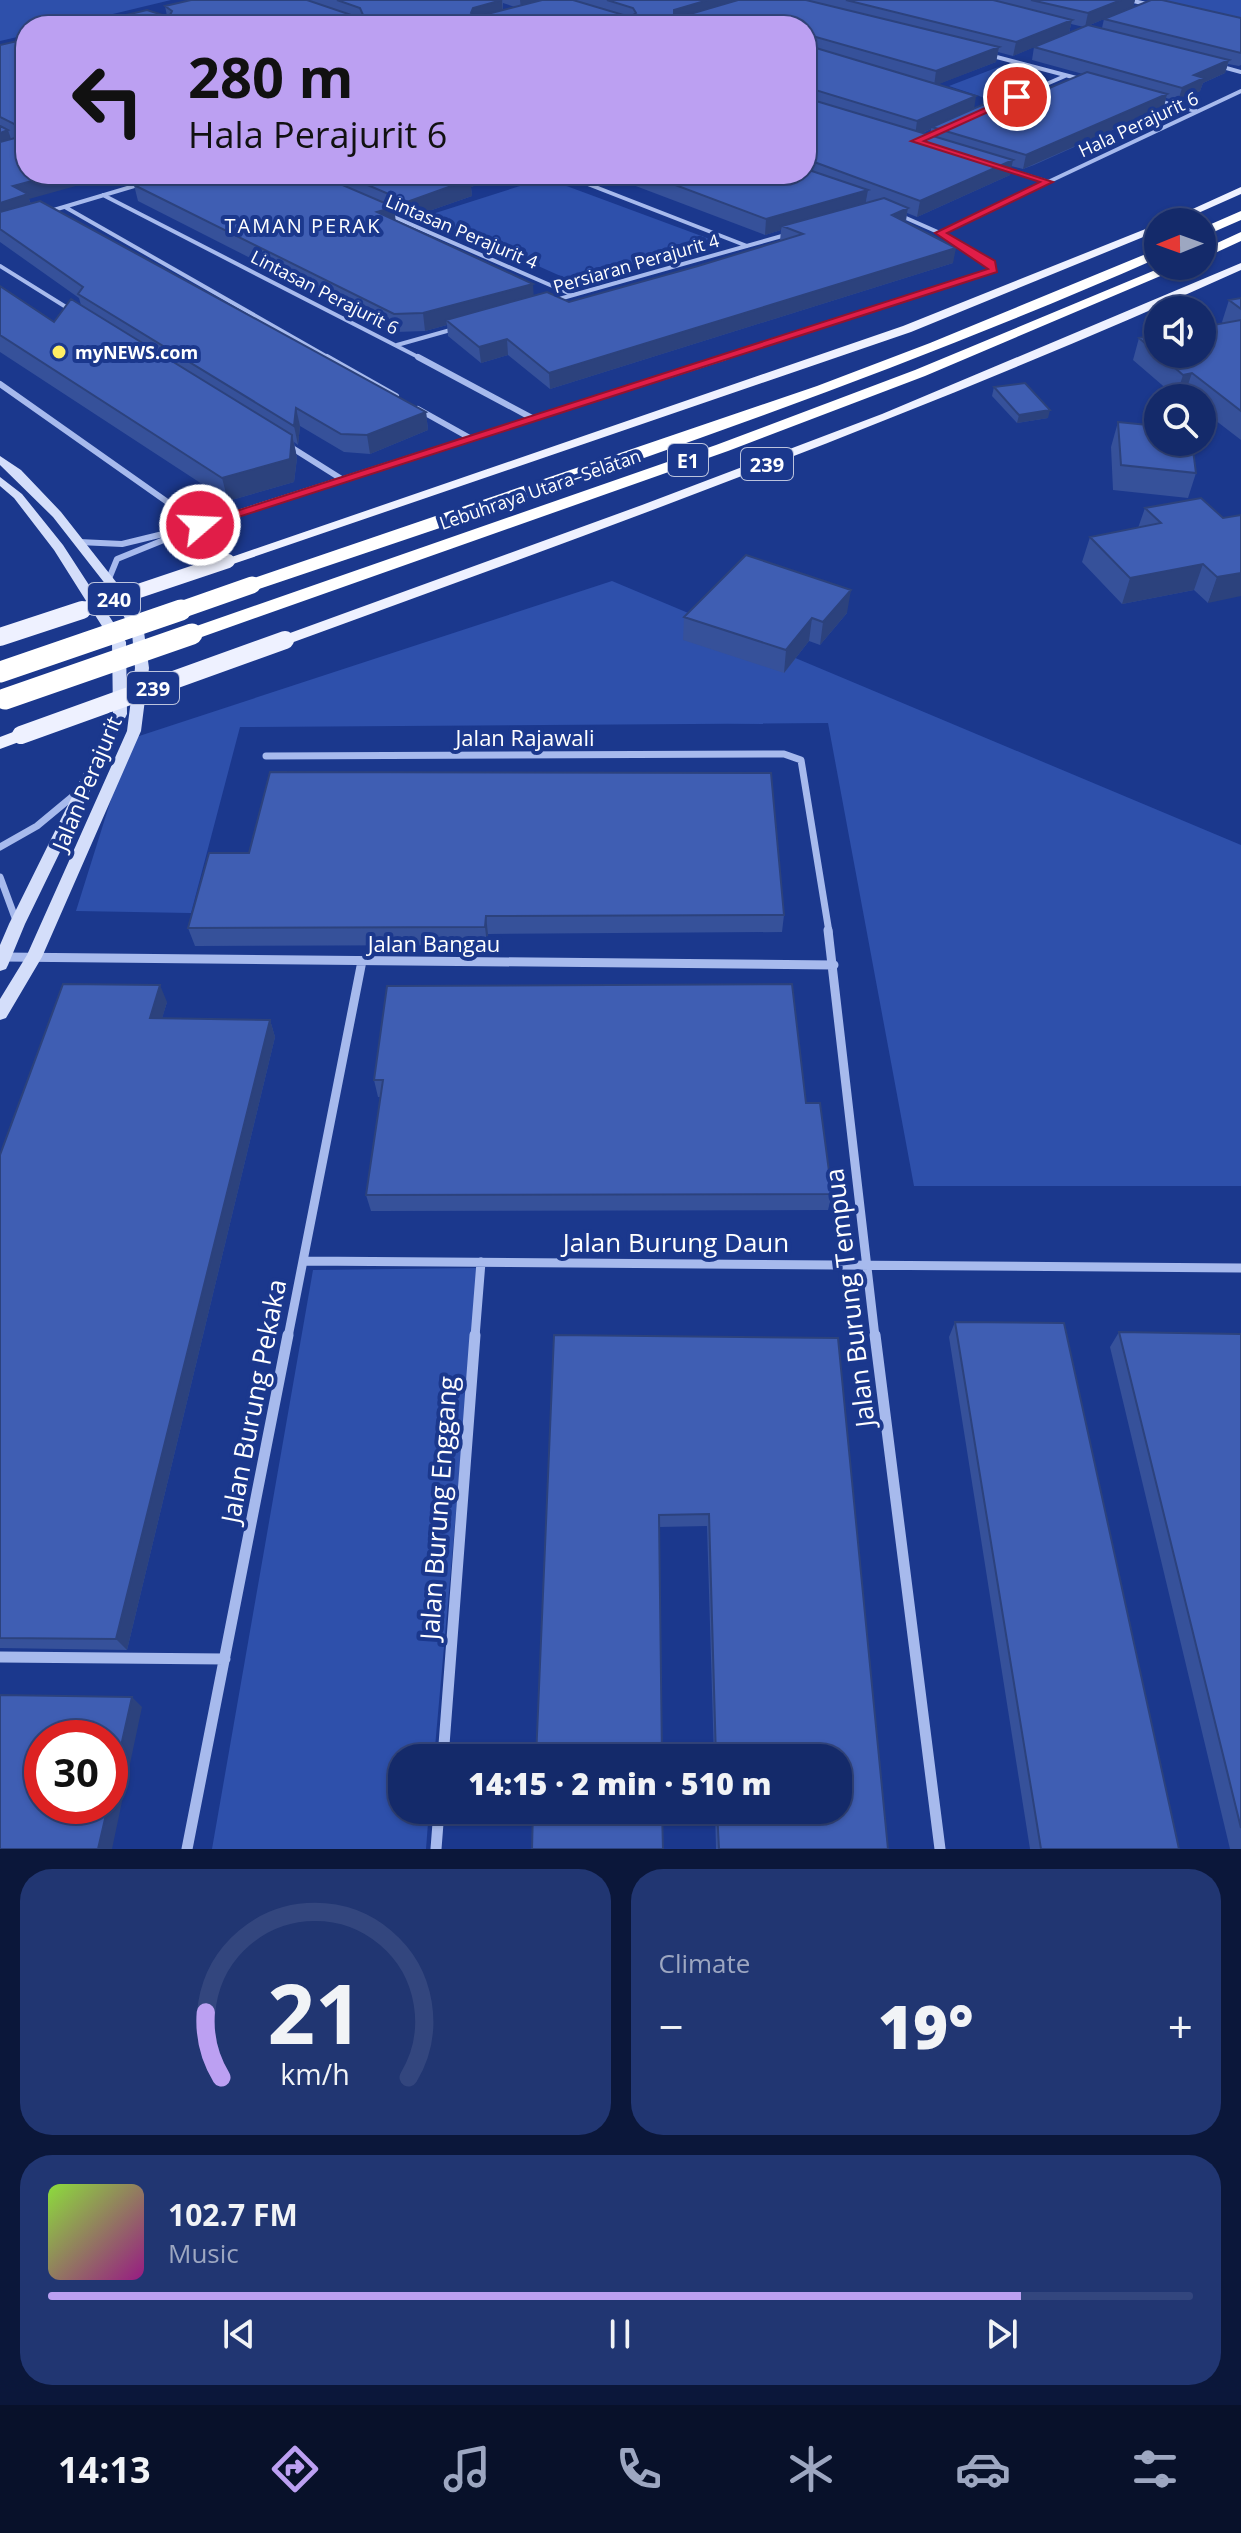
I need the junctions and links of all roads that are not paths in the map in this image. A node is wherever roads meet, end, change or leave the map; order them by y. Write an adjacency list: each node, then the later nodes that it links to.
1 (1129, 0): 2 (street)
2 (1139, 11)
3 (984, 53): 5 (street)
4 (1029, 55): 5 (street)
5 (1014, 61): 8 (street)
6 (1210, 64): 7 (street, Hala Perajurit 6)
7 (1241, 72)
8 (1067, 76): 9 (street); 12 (street)
9 (1096, 83)
10 (1241, 91): 13 (street, Hala Perajurit 6)
11 (1153, 99): 13 (street)
12 (991, 108)
13 (1197, 111): 15 (street, Hala Perajurit 6)
14 (989, 164): 15 (street)
15 (1049, 182): 28 (street, Hala Perajurit 6)
16 (143, 184): 19 (street)
17 (588, 184): 31 (street)
18 (1241, 190): 21 (main road)
19 (103, 195): 20 (street); 41 (street, Lintasan Perajurit 6)
20 (65, 207): 24 (street); 43 (street)
21 (1200, 208)
22 (383, 212): 37 (street, Lintasan Perajurit 4)
23 (896, 214): 28 (street)
24 (39, 215)
25 (1241, 215): 26 (highway)
26 (1216, 227)
27 (792, 233): 31 (street, Persiaran Perajurit 4)
28 (940, 233): 45 (street)
29 (1144, 233): 54 (main road, 240, bridge)
30 (1241, 236): 32 (highway)
31 (748, 246): 37 (street, Persiaran Perajurit 4)
32 (1216, 248)
33 (1144, 259): 55 (highway, Lebuhraya Utara–Selatan / E1, bridge)
34 (0, 266): 39 (street)
35 (1241, 266): 57 (main road, 239, bridge)
36 (1144, 280): 56 (highway, Lebuhraya Utara–Selatan / E1, bridge)
37 (574, 295): 38 (street, Persiaran Perajurit 4)
38 (543, 304)
39 (87, 320)
40 (468, 325): 41 (street)
41 (397, 345): 45 (street, Lintasan Perajurit 6)
42 (0, 384): 51 (street)
43 (401, 398)
44 (414, 406): 47 (street)
45 (532, 418): 47 (street)
46 (273, 436): 49 (street)
47 (470, 438): 49 (street)
48 (0, 459): 52 (street, Jalan Perajurit)
49 (340, 478): 51 (street)
50 (0, 480): 60 (street, Jalan Perajurit)
51 (200, 525): 52 (street); 53 (street)
52 (79, 542): 53 (street, Jalan Perajurit)
53 (108, 581): 64 (street, Jalan Perajurit)
54 (0, 637)
55 (0, 672)
56 (2, 700)
57 (0, 743)
58 (784, 754): 59 (street, Jalan Rajawali); 67 (street, Jalan Burung Tempua)
59 (266, 756)
60 (87, 785): 61 (street); 63 (street, Jalan Perajurit)
61 (0, 847)
62 (0, 877): 63 (street)
63 (17, 924): 65 (street, Jalan Perajurit)
64 (34, 957): 65 (street, Jalan Bangau); 66 (street, Jalan Bangau); 68 (street, Jalan Perajurit)
65 (1, 961)
66 (362, 961): 67 (street, Jalan Bangau); 69 (street, Jalan Burung Pekaka)
67 (834, 965): 71 (street, Jalan Burung Tempua)
68 (0, 1013)
69 (303, 1261): 70 (street, Jalan Burung Daun); 74 (street, Jalan Burung Pekaka)
70 (481, 1262): 71 (street, Jalan Burung Daun); 75 (street, Jalan Burung Enggang)
71 (866, 1265): 72 (street, Jalan Burung Daun); 79 (street, Jalan Burung Tempua)
72 (1241, 1268)
73 (0, 1657): 74 (street)
74 (225, 1659): 77 (street, Jalan Burung Pekaka)
75 (444, 1744)
76 (438, 1824): 78 (street)
77 (187, 1849)
78 (436, 1849)
79 (940, 1849)

